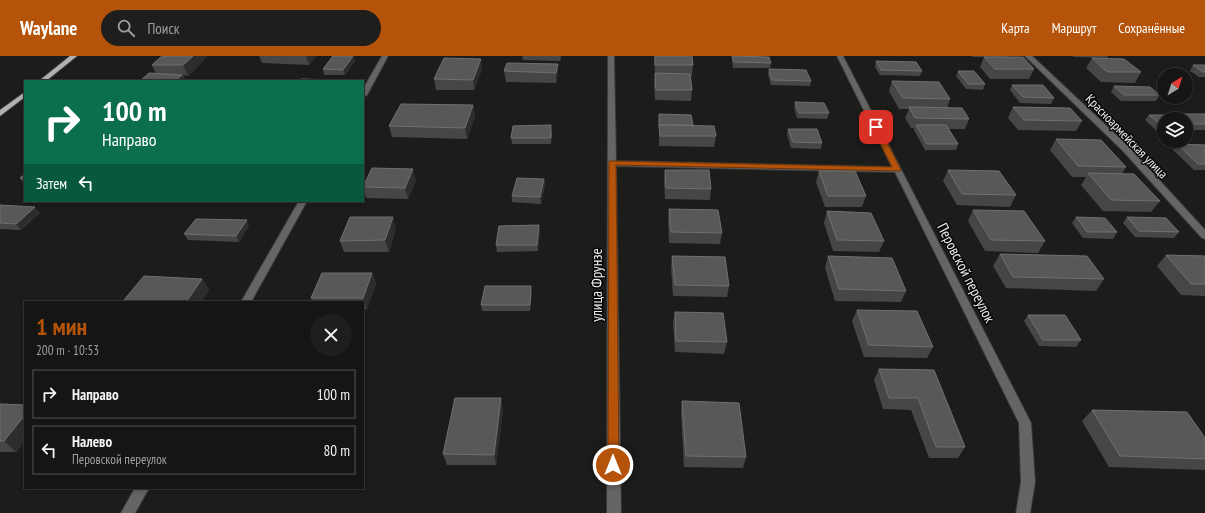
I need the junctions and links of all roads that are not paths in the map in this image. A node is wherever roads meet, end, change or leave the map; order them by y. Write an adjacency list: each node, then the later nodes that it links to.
1 (74, 56): 6 (main road)
2 (385, 56): 7 (street)
3 (611, 56): 10 (street, улица Фрунзе)
4 (840, 56): 11 (street, Перовской переулок)
5 (1028, 56): 13 (street, Красноармейская улица)
6 (43, 80)
7 (364, 93)
8 (24, 95): 9 (main road)
9 (0, 114)
10 (612, 163): 11 (street); 17 (street, улица Фрунзе)
11 (897, 170): 18 (street, Перовской переулок)
12 (302, 202): 14 (street)
13 (1205, 236)
14 (247, 301)
15 (141, 489): 16 (street)
16 (128, 513)
17 (614, 513)
18 (1023, 513)

